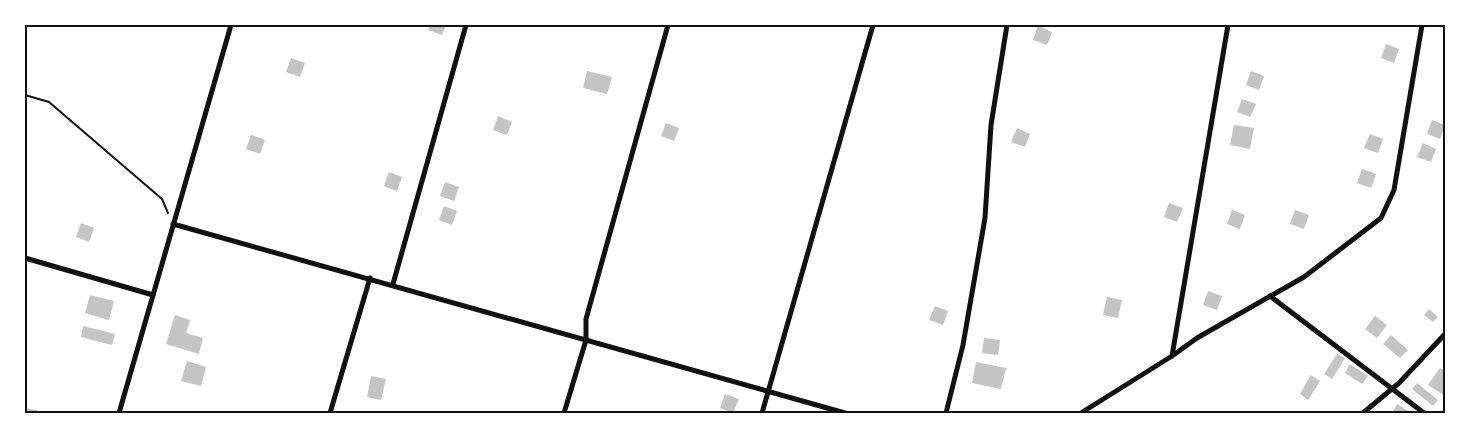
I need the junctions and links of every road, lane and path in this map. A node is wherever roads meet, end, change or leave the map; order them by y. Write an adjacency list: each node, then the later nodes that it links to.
1 (231, 25): 9 (street)
2 (466, 25): 12 (street)
3 (668, 25): 16 (street)
4 (873, 25): 19 (street)
5 (1007, 25): 25 (street)
6 (1228, 25): 17 (street)
7 (1422, 25): 14 (street)
8 (25, 94): 9 (path)
9 (173, 224): 11 (street); 13 (street)
10 (25, 258): 13 (street)
11 (370, 278): 12 (street); 21 (street)
12 (393, 284): 16 (street)
13 (153, 295): 20 (street)
14 (1270, 296): 17 (street); 18 (street)
15 (1445, 334): 18 (street)
16 (586, 340): 19 (street); 22 (street)
17 (1172, 356): 26 (street)
18 (1392, 389): 27 (street); 28 (street)
19 (768, 391): 23 (street); 24 (street)
20 (119, 413)
21 (330, 413)
22 (564, 413)
23 (762, 413)
24 (845, 413)
25 (946, 413)
26 (1081, 413)
27 (1363, 413)
28 (1424, 413)

